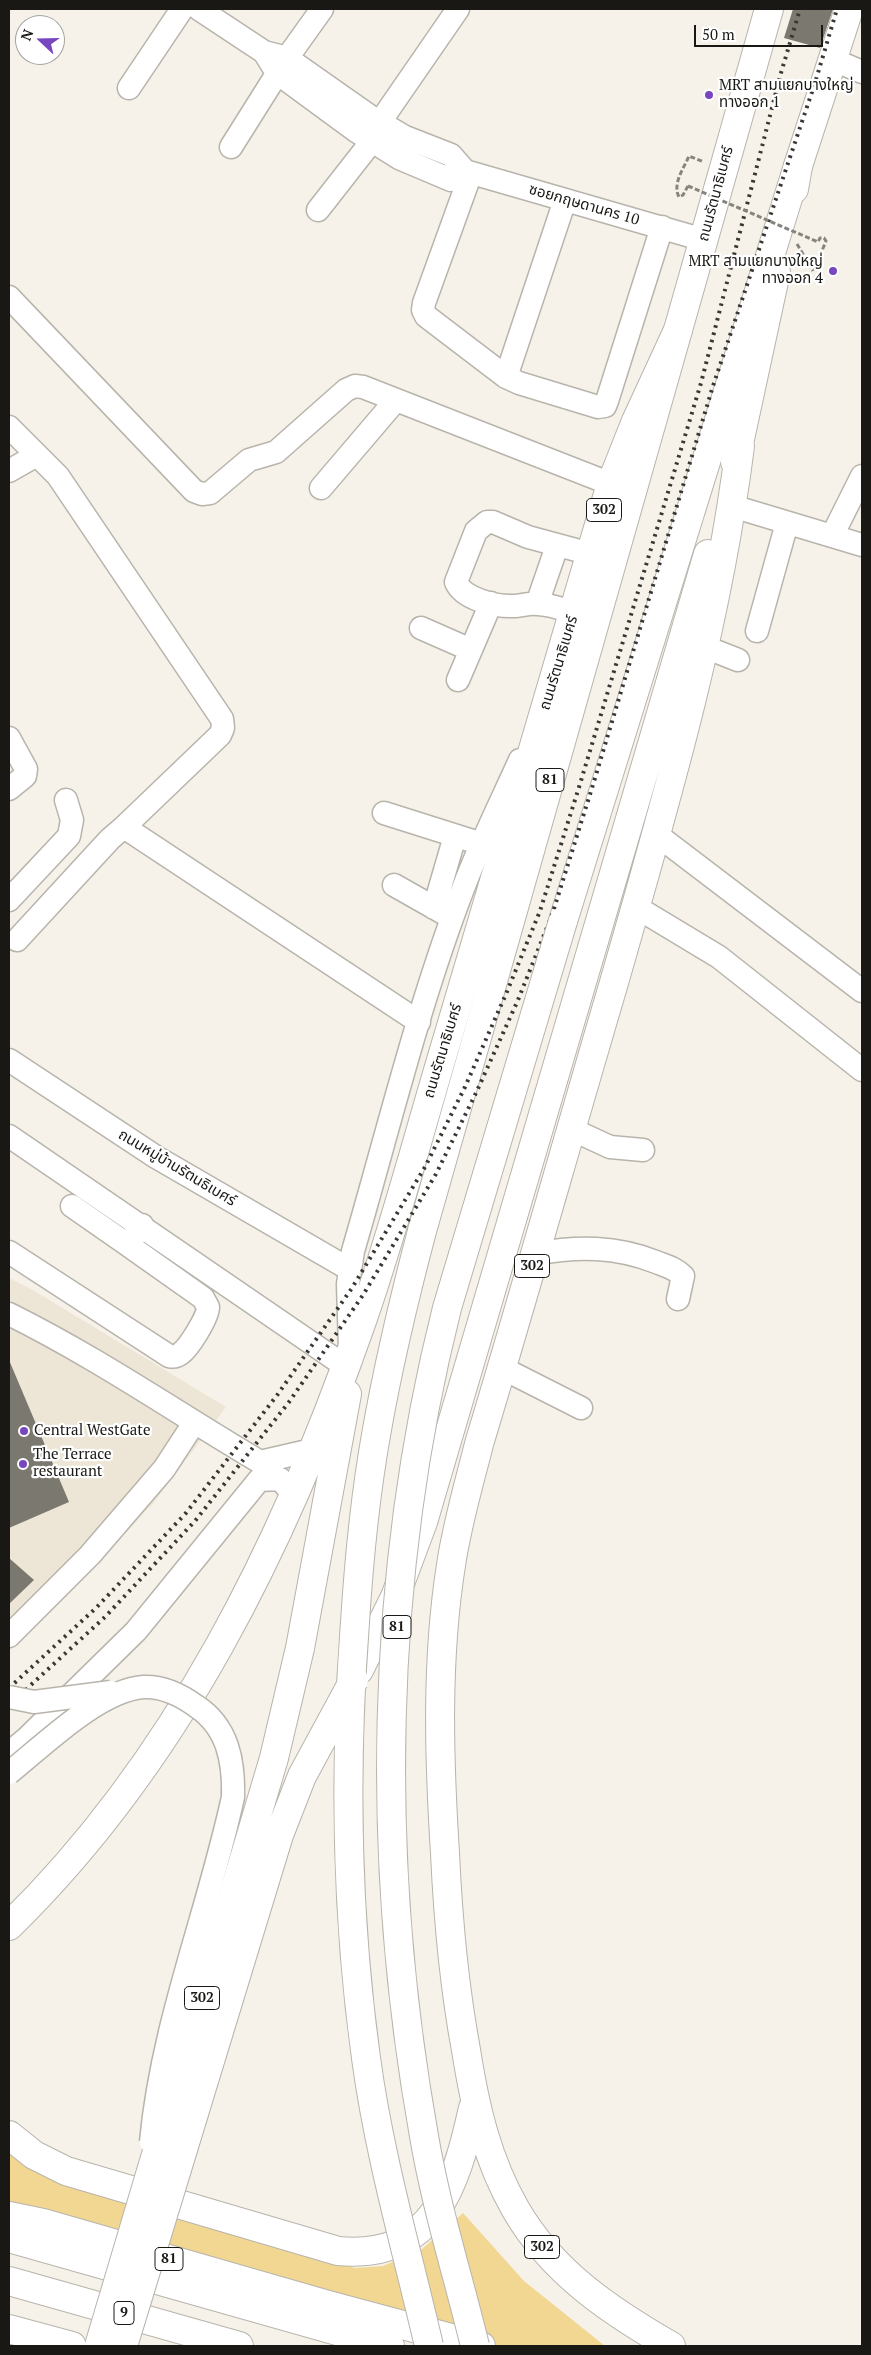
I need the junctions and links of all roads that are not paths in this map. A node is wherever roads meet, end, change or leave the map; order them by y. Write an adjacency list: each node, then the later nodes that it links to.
1 (182, 9): 10 (street)
2 (199, 9): 8 (street)
3 (322, 9): 8 (street)
4 (458, 9): 11 (street)
5 (769, 9): 18 (main road, ถนนรัตนาธิเบศร์ / 302)
6 (849, 9): 7 (main road, 302)
7 (834, 60): 9 (street); 13 (main road, 302)
8 (282, 66): 11 (street); 12 (street)
9 (862, 72)
10 (129, 88)
11 (376, 131): 14 (street); 16 (street)
12 (230, 147)
13 (798, 166): 24 (main road, 302); 102 (main road, 81, bridge)
14 (468, 172): 15 (street, ซอยกฤษดานคร 10); 21 (street)
15 (564, 200): 17 (street, ซอยกฤษดานคร 10); 21 (street)
16 (318, 210)
17 (662, 227): 18 (street, ซอยกฤษดานคร 10); 21 (street)
18 (704, 240): 20 (main road, ถนนรัตนาธิเบศร์ / 302)
19 (9, 297): 22 (street)
20 (678, 330): 28 (main road, ถนนรัตนาธิเบศร์ / 302); 101 (main road, 81, bridge)
21 (506, 377)
22 (396, 400): 28 (street); 29 (street)
23 (9, 427): 25 (street)
24 (740, 446): 30 (main road, 302); 98 (main road, bridge)
25 (38, 455): 26 (street); 50 (street)
26 (9, 470)
27 (862, 476): 32 (street)
28 (612, 484): 35 (main road, ถนนรัตนาธิเบศร์ / 302)
29 (321, 488)
30 (732, 506): 31 (street); 41 (main road, 302)
31 (787, 523): 32 (street); 40 (street)
32 (832, 536): 33 (street)
33 (862, 545)
34 (557, 546): 35 (street); 36 (street); 37 (street)
35 (591, 554): 38 (main road, ถนนรัตนาธิเบศร์ / 302)
36 (491, 603): 37 (street); 42 (street)
37 (537, 604): 38 (street)
38 (574, 613): 45 (main road, ถนนรัตนาธิเบศร์ / 302)
39 (421, 628): 42 (street)
40 (757, 631)
41 (705, 646): 43 (street); 51 (main road, 302)
42 (471, 650): 44 (street)
43 (738, 660)
44 (458, 680)
45 (549, 697): 53 (street); 76 (main road, ถนนรัตนาธิเบศร์ / 302)
46 (9, 738): 47 (street)
47 (9, 789)
48 (66, 800): 55 (street)
49 (384, 814): 52 (street)
50 (124, 827): 58 (street); 60 (street)
51 (656, 834): 56 (main road, 302); 59 (street)
52 (455, 836): 53 (street); 57 (street)
53 (482, 844): 57 (street)
54 (394, 885): 57 (street)
55 (9, 900)
56 (636, 906): 62 (street); 63 (main road, 302)
57 (443, 913): 60 (street)
58 (17, 940)
59 (862, 991)
60 (419, 1022): 73 (street)
61 (9, 1060): 73 (street, ถนนหมู่บ้านรัตนธิเบศร์)
62 (862, 1070)
63 (571, 1129): 65 (street); 72 (main road, 302)
64 (9, 1136): 67 (street)
65 (644, 1150)
66 (72, 1206): 69 (street)
67 (118, 1210): 68 (street); 69 (street)
68 (142, 1225): 70 (street); 77 (street)
69 (105, 1229): 70 (street)
70 (128, 1244): 71 (street)
71 (9, 1252)
72 (535, 1254): 74 (street); 78 (main road, 302)
73 (349, 1269): 77 (street)
74 (678, 1300)
75 (9, 1314): 80 (street)
76 (361, 1321): 77 (main road); 91 (main road, 302, bridge)
77 (348, 1359): 81 (main road)
78 (502, 1368): 79 (street); 89 (main road, 302)
79 (581, 1408)
80 (194, 1423): 81 (street); 83 (street)
81 (312, 1450): 82 (main road)
82 (294, 1495): 86 (street); 88 (main road)
83 (9, 1636)
84 (129, 1689): 85 (street, bridge); 87 (street, bridge); 91 (street, bridge)
85 (9, 1697)
86 (9, 1754)
87 (9, 1772)
88 (13, 1924)
89 (475, 2099): 90 (main road); 104 (main road, 302)
90 (9, 2135)
91 (147, 2180): 97 (main road, 302, bridge)
92 (9, 2216): 103 (main road, 81, bridge)
93 (9, 2238): 100 (main road)
94 (9, 2281): 99 (main road, 9)
95 (9, 2329): 96 (main road)
96 (72, 2346)
97 (99, 2346)
98 (123, 2346)
99 (239, 2346)
100 (390, 2346)
101 (429, 2346)
102 (475, 2346)
103 (481, 2346)
104 (671, 2346)

